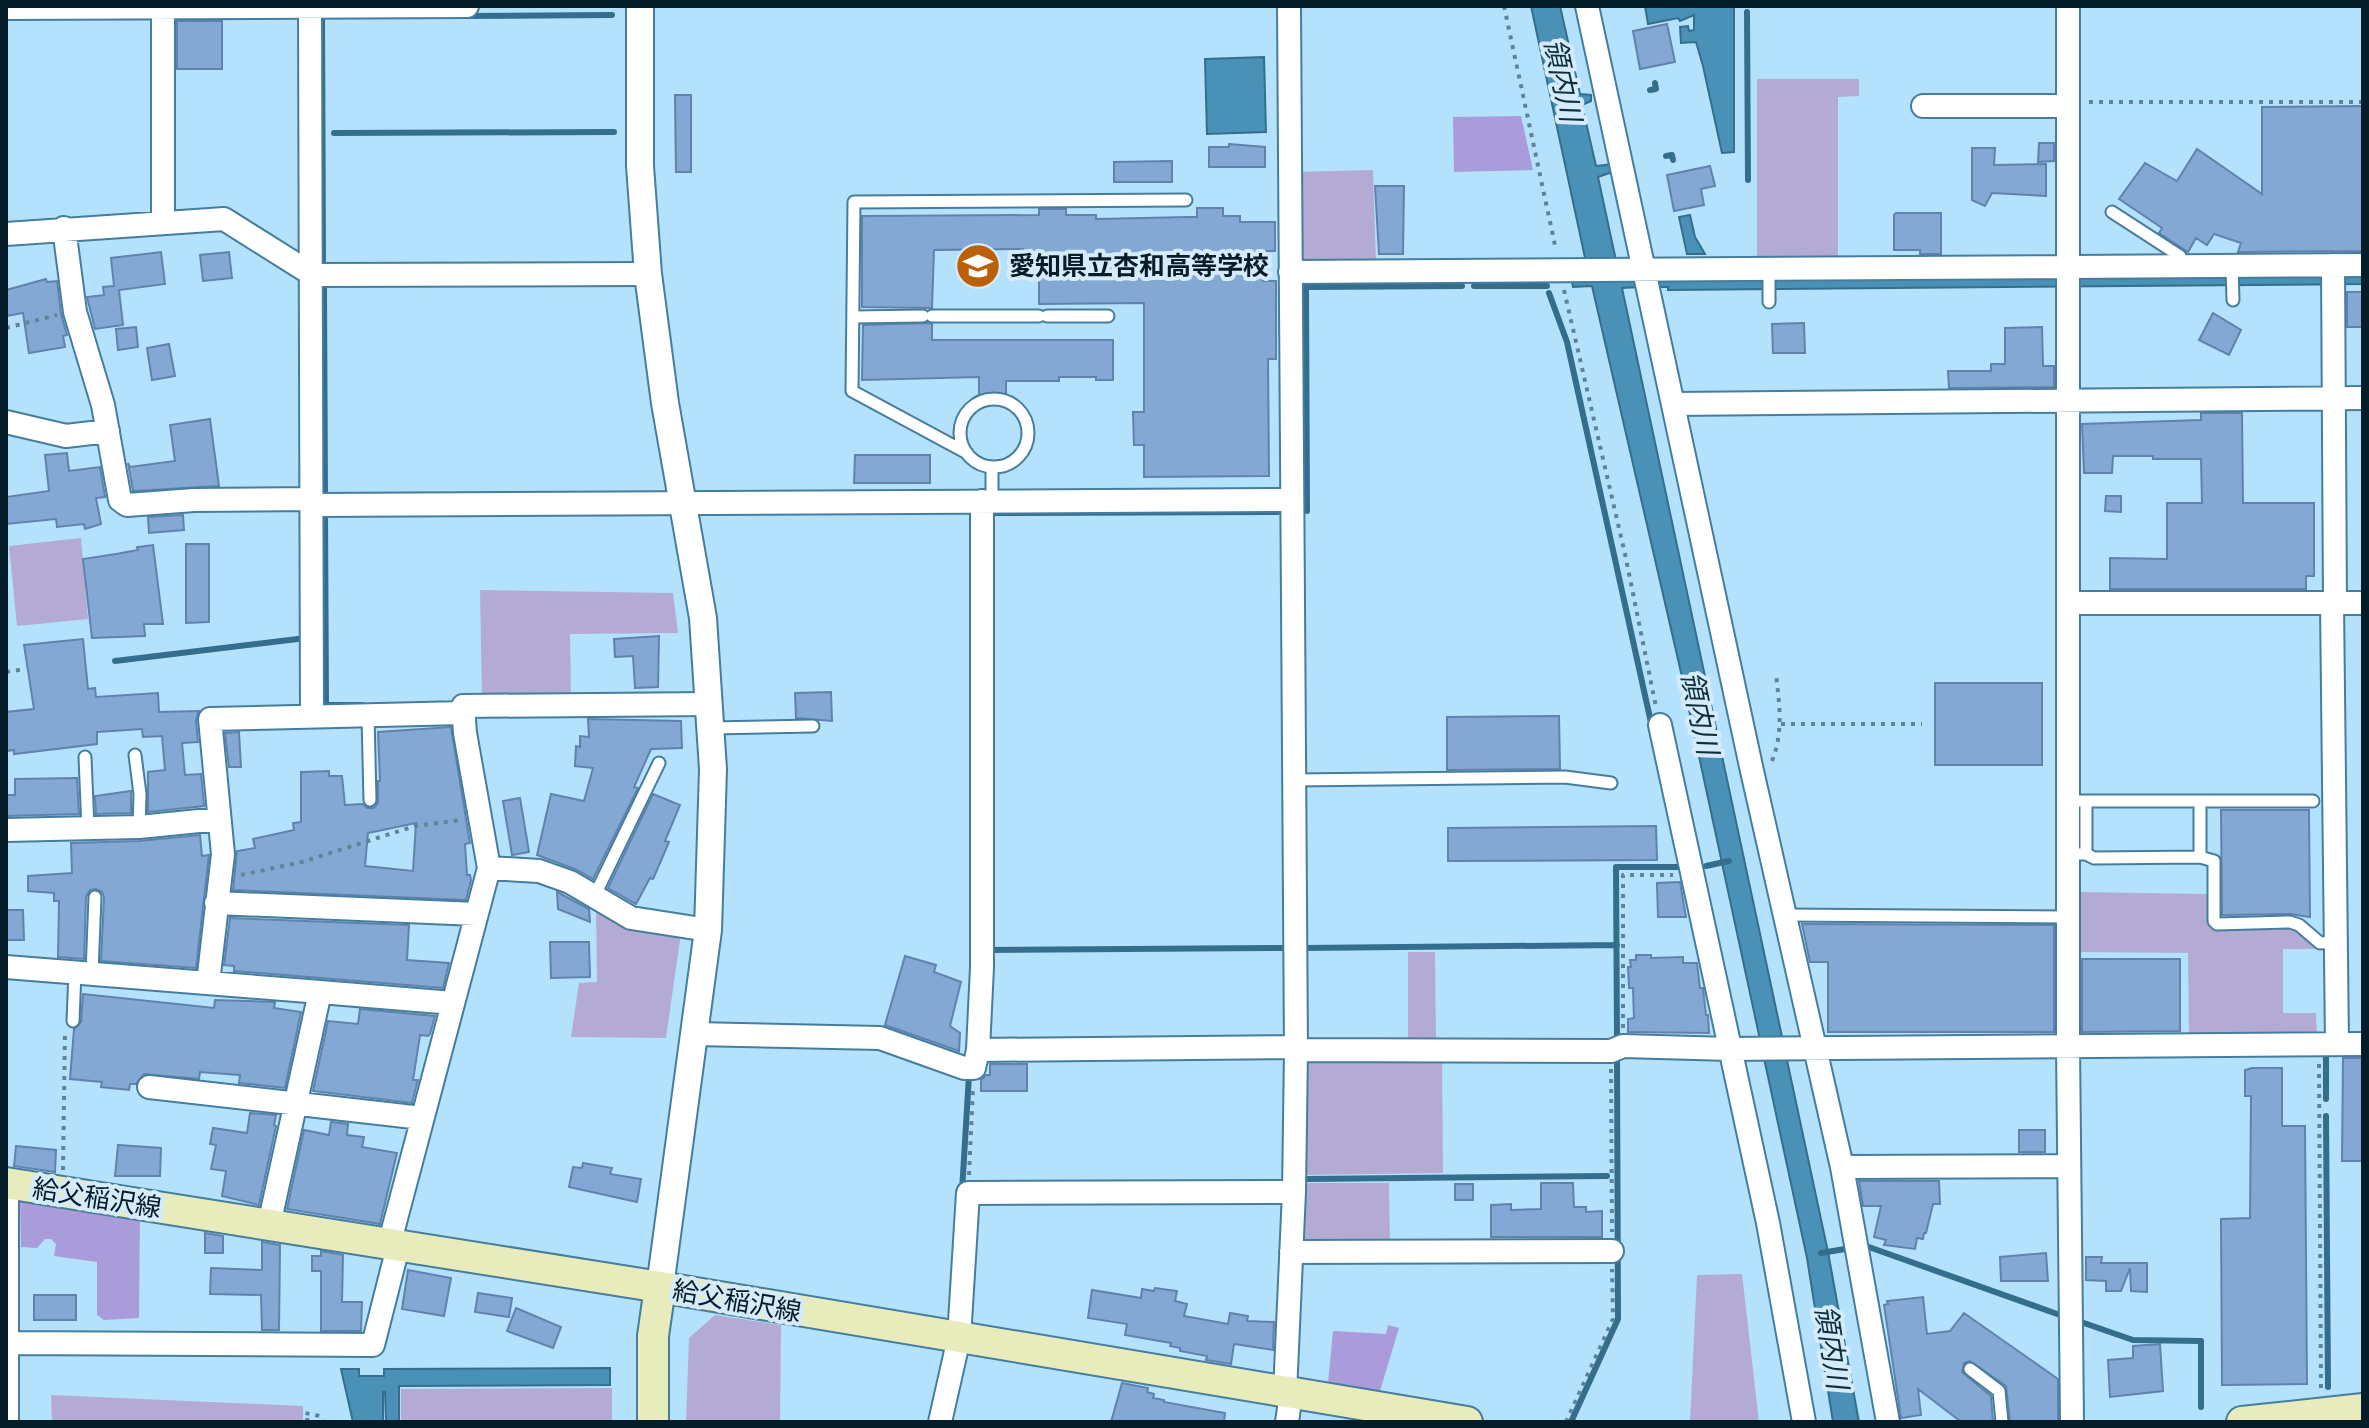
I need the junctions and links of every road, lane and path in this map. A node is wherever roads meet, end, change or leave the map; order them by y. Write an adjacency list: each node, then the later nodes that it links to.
1 (467, 6): 7 (street)
2 (640, 6): 23 (street)
3 (1289, 6): 22 (street)
4 (1504, 6): 21 (path)
5 (1587, 6): 20 (street)
6 (2068, 6): 11 (street)
7 (310, 7): 9 (street); 24 (street)
8 (6, 8): 9 (street)
9 (163, 8): 15 (street)
10 (2363, 102): 11 (path)
11 (2068, 104): 12 (street); 27 (street)
12 (1923, 106)
13 (1186, 200): 31 (lane)
14 (2112, 212): 19 (lane)
15 (163, 222): 16 (street); 24 (street)
16 (64, 228): 17 (street); 29 (street)
17 (6, 234)
18 (2363, 265): 26 (street)
19 (2180, 266): 25 (street); 27 (street)
20 (1644, 269): 21 (street); 27 (street); 36 (street)
21 (1562, 270): 22 (street); 57 (path)
22 (1290, 272): 41 (street)
23 (648, 274): 24 (street); 44 (street)
24 (313, 275): 43 (street)
25 (2232, 275): 26 (street); 28 (lane)
26 (2333, 275): 33 (street)
27 (2067, 276): 35 (street)
28 (2233, 300)
29 (75, 312): 32 (path); 38 (street)
30 (1108, 316): 31 (lane)
31 (853, 317): 39 (lane)
32 (6, 328)
33 (2333, 398): 34 (street); 35 (street); 46 (street)
34 (2363, 398)
35 (2068, 401): 36 (street); 45 (street)
36 (1674, 404): 62 (street)
37 (6, 422): 38 (street)
38 (108, 431): 43 (street)
39 (967, 453): 40 (lane); 40 (lane)
40 (992, 467): 42 (lane)
41 (1291, 500): 42 (street); 63 (street)
42 (987, 501): 44 (street); 101 (street)
43 (313, 502): 44 (street); 53 (street)
44 (683, 502): 54 (street)
45 (2068, 603): 46 (street); 66 (street)
46 (2333, 603): 47 (street); 86 (street)
47 (2363, 603)
48 (25, 669): 49 (path)
49 (6, 672)
50 (1776, 673): 55 (path)
51 (463, 713): 52 (street); 54 (street); 69 (street)
52 (368, 715): 53 (street); 65 (lane)
53 (312, 716): 70 (street)
54 (711, 716): 58 (lane); 85 (street)
55 (1781, 724): 56 (path); 62 (path)
56 (1922, 724)
57 (1660, 725): 77 (street)
58 (813, 726)
59 (135, 755): 71 (lane)
60 (85, 757): 72 (lane)
61 (659, 763): 80 (lane)
62 (1752, 771): 83 (street)
63 (1293, 780): 64 (lane); 99 (street)
64 (1611, 783)
65 (370, 800)
66 (2077, 801): 67 (lane); 74 (street)
67 (2200, 801): 68 (lane); 75 (lane)
68 (2313, 801)
69 (480, 818): 76 (street); 78 (path)
70 (219, 819): 71 (street); 78 (street)
71 (139, 827): 72 (street)
72 (88, 829): 73 (street)
73 (6, 830)
74 (2077, 854): 75 (lane); 84 (street)
75 (2200, 857): 86 (lane)
76 (489, 868): 80 (street); 82 (street)
77 (1691, 875): 96 (path); 100 (street)
78 (219, 878): 81 (street)
79 (95, 897): 88 (lane)
80 (594, 897): 85 (street)
81 (216, 903): 82 (street); 89 (street)
82 (476, 914): 91 (street)
83 (1784, 915): 84 (lane); 98 (street)
84 (2068, 917): 97 (street)
85 (708, 930): 93 (street)
86 (2336, 942): 94 (street)
87 (6, 967): 88 (street)
88 (84, 972): 89 (street); 92 (lane)
89 (208, 983): 90 (street)
90 (320, 992): 91 (street); 103 (street)
91 (453, 1003): 104 (street)
92 (73, 1021): 108 (path)
93 (694, 1034): 101 (street); 115 (street)
94 (2328, 1044): 95 (street); 97 (street); 121 (path)
95 (2363, 1044)
96 (1623, 1046): 99 (street); 100 (street)
97 (2068, 1046): 98 (street); 105 (street)
98 (1812, 1048): 100 (street); 106 (street)
99 (1296, 1049): 101 (street); 109 (street)
100 (1732, 1049): 128 (street)
101 (976, 1059): 110 (path)
102 (149, 1087): 103 (street)
103 (296, 1104): 104 (street); 111 (street)
104 (422, 1118): 112 (street)
105 (2069, 1166): 106 (street); 131 (street)
106 (1842, 1167): 129 (street)
107 (7, 1184): 108 (main road, 給父稲沢線); 117 (street)
108 (63, 1192): 111 (main road, 給父稲沢線)
109 (1294, 1192): 110 (street); 114 (street)
110 (968, 1193): 116 (street)
111 (269, 1225): 112 (main road, 給父稲沢線)
112 (394, 1246): 115 (main road, 給父稲沢線); 117 (street)
113 (1612, 1251): 114 (street)
114 (1291, 1252): 119 (street)
115 (660, 1287): 116 (main road, 給父稲沢線); 125 (main road)
116 (959, 1338): 119 (main road, 給父稲沢線); 126 (street)
117 (6, 1343): 122 (street)
118 (1970, 1369): 130 (lane)
119 (1288, 1403): 127 (main road, 給父稲沢線)
120 (2363, 1409): 121 (main road)
121 (2321, 1414): 132 (main road)
122 (7, 1422)
123 (308, 1422): 124 (path)
124 (324, 1422)
125 (653, 1422)
126 (940, 1422)
127 (1467, 1422)
128 (1804, 1422)
129 (1888, 1422)
130 (2002, 1422)
131 (2072, 1422)
132 (2242, 1422)

